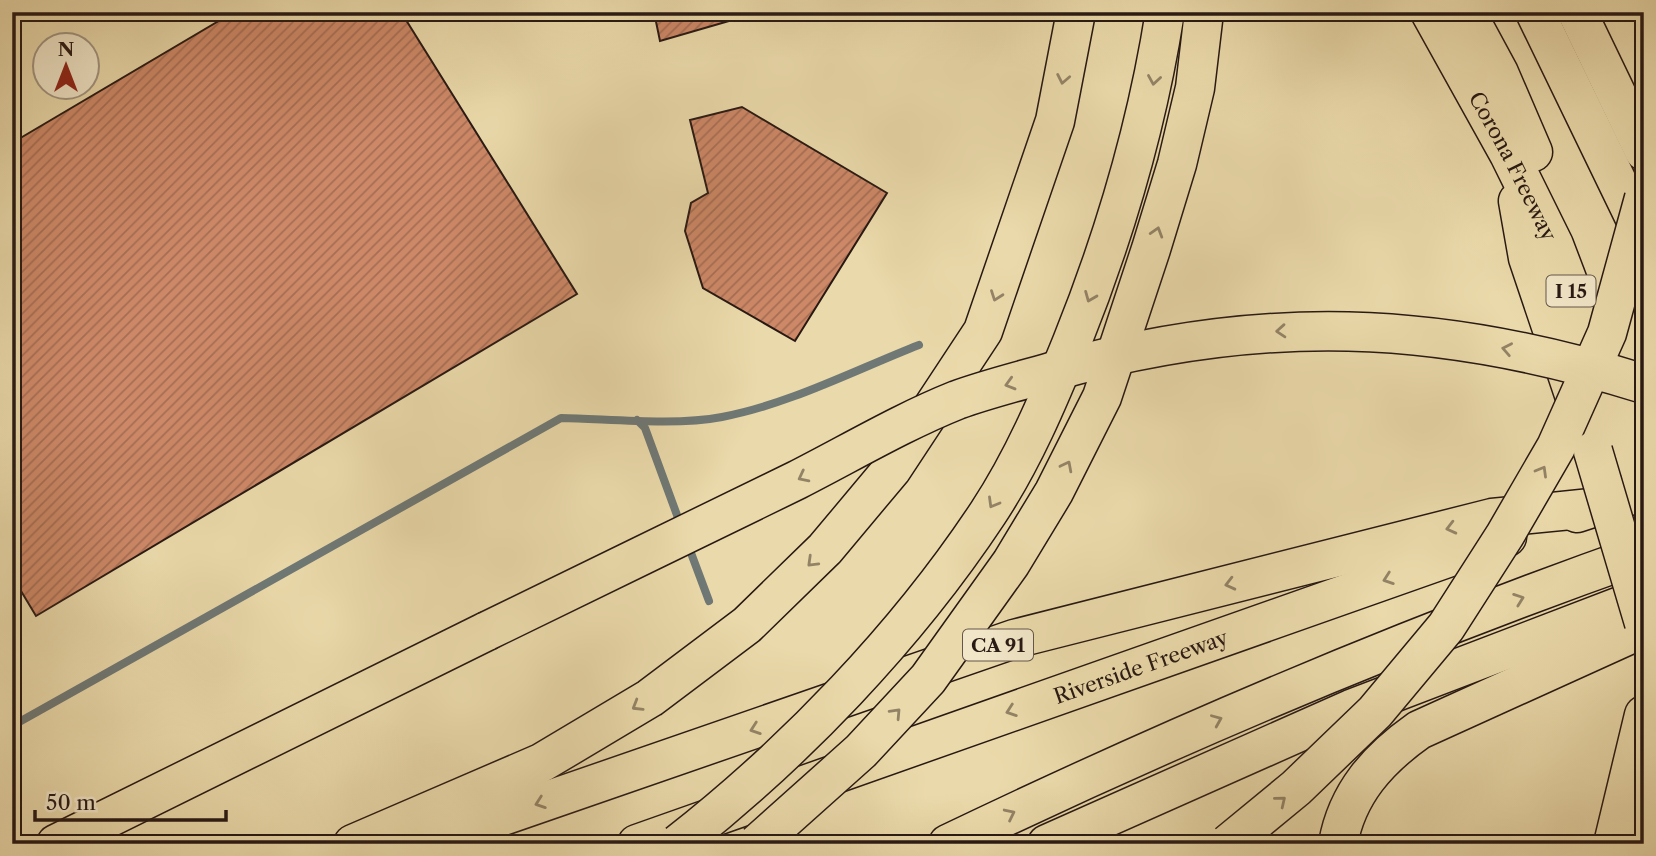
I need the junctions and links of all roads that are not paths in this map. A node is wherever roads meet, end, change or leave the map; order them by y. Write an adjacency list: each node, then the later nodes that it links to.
1 (1076, 12): 22 (highway, one-way to 22)
2 (1164, 12): 25 (highway, one-way to 25, bridge)
3 (1204, 12): 26 (highway, one-way to 3, bridge)
4 (1430, 12): 12 (highway, Corona Freeway)
5 (1466, 12): 12 (highway)
6 (1535, 12): 10 (highway)
7 (1577, 12): 8 (highway)
8 (1644, 151)
9 (1644, 198): 29 (highway, one-way to 9, bridge)
10 (1644, 237)
11 (1644, 384): 21 (highway, one-way to 21, bridge)
12 (1620, 429): 13 (highway); 18 (highway, bridge)
13 (1644, 482)
14 (1644, 491): 15 (highway, Riverside Freeway / CA 91)
15 (1591, 508): 23 (highway, CA 91, one-way to 23); 24 (highway, Riverside Freeway / CA 91, one-way to 24)
16 (1644, 553): 27 (highway, one-way to 16)
17 (1644, 597): 28 (highway)
18 (1644, 622)
19 (1644, 628): 30 (highway)
20 (1644, 715): 31 (highway)
21 (56, 844)
22 (353, 844)
23 (422, 844)
24 (637, 844)
25 (678, 844)
26 (757, 844)
27 (948, 844)
28 (1047, 844)
29 (1228, 844)
30 (1338, 844)
31 (1613, 844)

